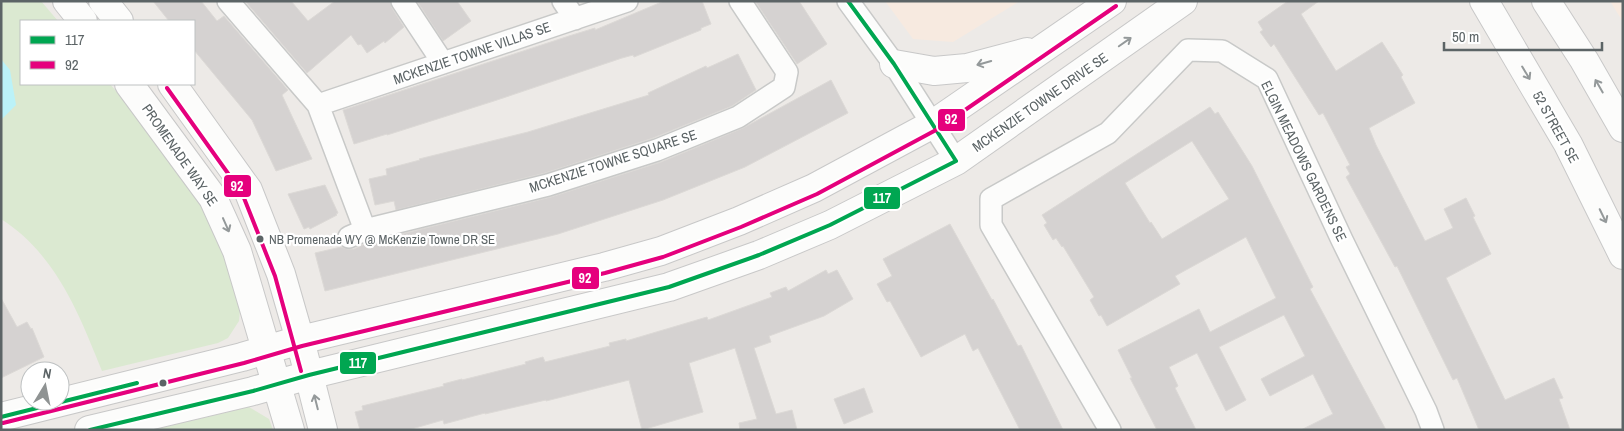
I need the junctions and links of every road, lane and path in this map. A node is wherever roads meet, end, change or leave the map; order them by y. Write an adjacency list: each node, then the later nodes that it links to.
1 (67, 1): 14 (street)
2 (103, 1): 15 (street)
3 (228, 1): 21 (street, MCKENZIE TOWNE SQUARE SE)
4 (402, 1): 17 (street)
5 (563, 1): 13 (street)
6 (627, 1): 13 (street, MCKENZIE TOWNE VILLAS SE)
7 (740, 1): 21 (street, MCKENZIE TOWNE SQUARE SE)
8 (848, 1): 18 (street)
9 (1112, 1): 16 (street)
10 (1183, 1): 24 (street, MCKENZIE TOWNE DRIVE SE, one-way to 10)
11 (1484, 1): 25 (street, 52 STREET SE, one-way to 25)
12 (1549, 4): 23 (street, one-way to 12)
13 (574, 19): 17 (street, MCKENZIE TOWNE VILLAS SE)
14 (82, 20)
15 (119, 20)
16 (1048, 46): 18 (street, one-way to 18); 22 (street)
17 (443, 63): 21 (street, MCKENZIE TOWNE VILLAS SE)
18 (894, 64): 22 (street)
19 (130, 85): 27 (street, PROMENADE WAY SE, one-way to 27)
20 (173, 85): 26 (street)
21 (318, 105)
22 (932, 124): 24 (street); 26 (street)
23 (1623, 128)
24 (956, 161): 28 (street, MCKENZIE TOWNE DRIVE SE)
25 (1623, 255)
26 (300, 340): 27 (street); 28 (street)
27 (267, 350): 29 (street, PROMENADE WAY SE); 30 (street)
28 (309, 375): 29 (street, MCKENZIE TOWNE DRIVE SE); 33 (street, one-way to 28)
29 (276, 385): 31 (street, MCKENZIE TOWNE DRIVE SE); 32 (street, PROMENADE WAY SE)
30 (1, 417)
31 (89, 430)
32 (290, 430)
33 (323, 430)
34 (1110, 430): 35 (street, ELGIN MEADOWS GARDENS SE)
35 (1433, 430)

